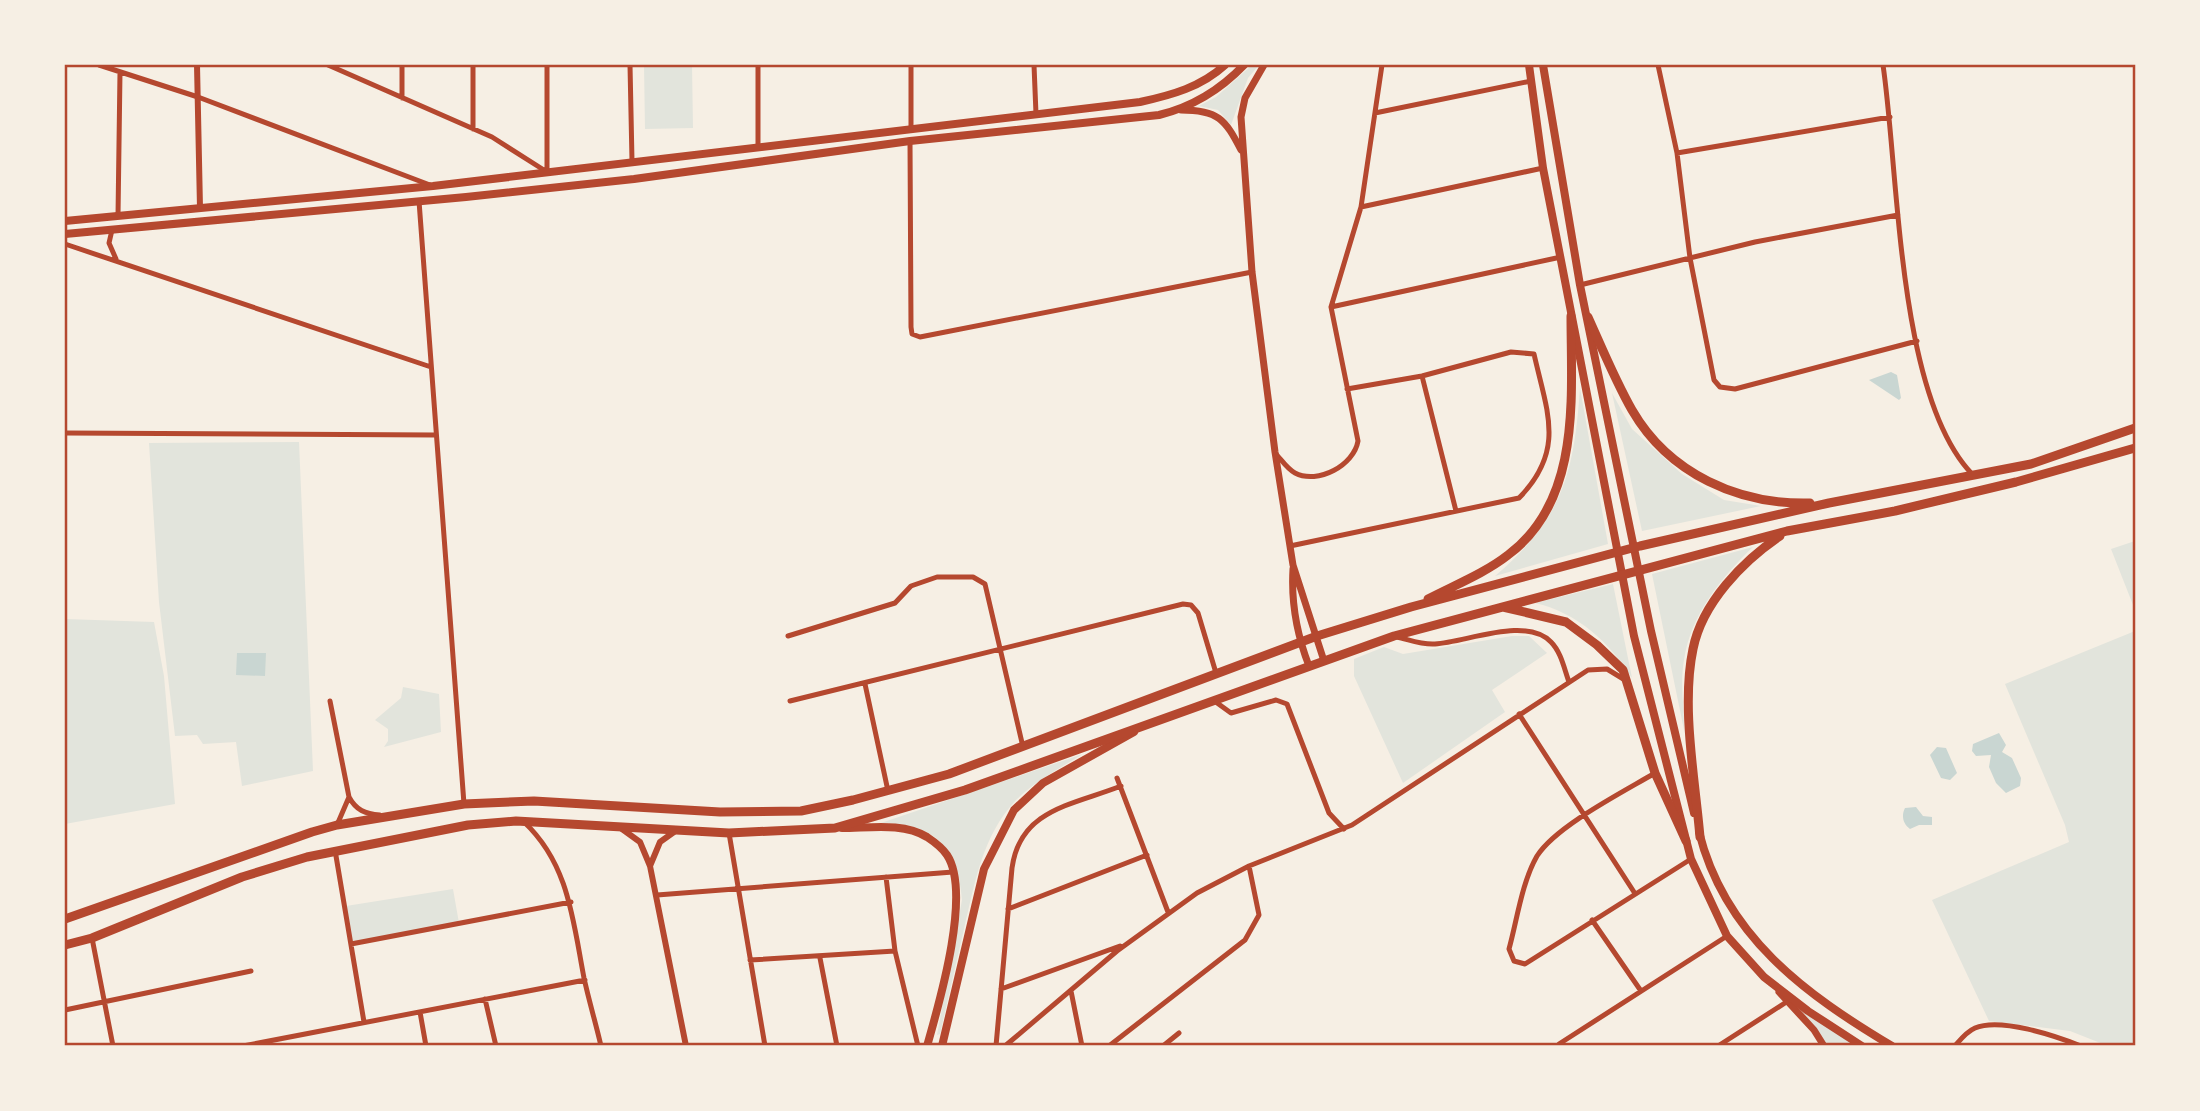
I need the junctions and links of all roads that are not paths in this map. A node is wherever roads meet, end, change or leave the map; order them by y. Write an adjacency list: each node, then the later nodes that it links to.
1 (99, 65): 19 (street)
2 (197, 65): 21 (street)
3 (328, 65): 22 (street)
4 (402, 65): 22 (street)
5 (473, 65): 28 (street)
6 (547, 65): 35 (street)
7 (630, 65): 33 (street)
8 (758, 65): 30 (street)
9 (911, 65): 27 (street)
10 (1034, 65): 25 (street)
11 (1244, 65): 23 (main road)
12 (1264, 65): 32 (main road)
13 (1382, 65): 24 (street)
14 (1529, 65): 20 (main road)
15 (1543, 65): 52 (main road)
16 (1658, 65): 31 (street)
17 (1883, 65): 26 (street)
18 (1222, 67): 25 (main road)
19 (120, 72): 21 (street); 43 (street)
20 (1531, 82): 24 (street); 34 (main road)
21 (198, 97): 36 (street); 40 (street)
22 (402, 98): 28 (street)
23 (1181, 110): 29 (main road); 32 (main road)
24 (1375, 113): 39 (street)
25 (1036, 114): 27 (main road)
26 (1890, 117): 31 (street); 42 (street)
27 (911, 127): 30 (main road)
28 (473, 129): 35 (street)
29 (910, 141): 38 (main road); 51 (street)
30 (758, 146): 33 (main road)
31 (1677, 153): 49 (street)
32 (1243, 154): 51 (main road)
33 (632, 161): 35 (main road)
34 (1543, 168): 39 (street); 48 (main road)
35 (547, 172): 36 (main road)
36 (433, 186): 37 (main road)
37 (286, 200): 40 (main road); 41 (main road)
38 (419, 201): 41 (main road); 57 (street)
39 (1361, 207): 53 (street)
40 (200, 208): 43 (main road)
41 (288, 214): 45 (main road)
42 (1898, 215): 49 (street); 56 (street)
43 (118, 216): 44 (main road)
44 (65, 221)
45 (113, 229): 46 (main road); 50 (street)
46 (65, 234)
47 (65, 244): 50 (street)
48 (1561, 257): 53 (street); 54 (main road)
49 (1690, 258): 52 (street); 56 (street)
50 (116, 260): 57 (street)
51 (1252, 272): 64 (main road)
52 (1580, 285): 55 (main road)
53 (1331, 307): 59 (street)
54 (1571, 316): 72 (highway); 106 (main road)
55 (1588, 317): 66 (highway); 105 (main road)
56 (1917, 341): 65 (street)
57 (431, 366): 62 (street)
58 (1422, 376): 59 (street); 67 (street); 67 (street)
59 (1348, 389): 64 (street)
60 (2135, 428): 65 (highway)
61 (65, 433): 62 (street)
62 (435, 435): 95 (street)
63 (2135, 448): 68 (highway)
64 (1275, 452): 69 (main road)
65 (1975, 477): 66 (highway)
66 (1829, 503): 72 (highway)
67 (1456, 511): 69 (street)
68 (1787, 531): 71 (highway); 105 (highway)
69 (1290, 546): 70 (main road)
70 (1293, 565): 74 (main road); 76 (main road)
71 (1498, 606): 75 (highway); 83 (highway)
72 (1411, 607): 74 (highway)
73 (788, 636): 77 (street)
74 (1317, 636): 76 (highway); 78 (main road)
75 (1394, 636): 78 (highway); 81 (street)
76 (1300, 643): 79 (main road); 80 (highway)
77 (999, 652): 80 (street); 82 (street); 89 (street)
78 (1324, 661): 79 (highway)
79 (1309, 666): 84 (highway)
80 (1216, 673): 89 (highway)
81 (1569, 681): 83 (street); 87 (street)
82 (865, 684): 86 (street); 93 (street)
83 (1630, 685): 90 (highway)
84 (1213, 700): 88 (highway); 102 (street)
85 (330, 701): 94 (street)
86 (790, 701)
87 (1518, 714): 97 (street); 102 (street)
88 (1148, 723): 101 (highway); 155 (main road)
89 (1023, 747): 93 (highway)
90 (1655, 773): 97 (street); 106 (highway)
91 (1117, 778): 92 (street)
92 (1121, 786): 108 (street); 118 (street)
93 (888, 790): 95 (highway)
94 (349, 797): 96 (street); 99 (street)
95 (464, 804): 96 (highway)
96 (387, 816): 99 (highway)
97 (1584, 816): 115 (street); 121 (street)
98 (523, 821): 100 (highway); 107 (highway); 117 (street)
99 (337, 825): 120 (highway)
100 (618, 827): 103 (highway); 110 (street)
101 (835, 828): 104 (highway); 112 (main road)
102 (1344, 829): 111 (street)
103 (679, 830): 104 (highway); 110 (street)
104 (729, 833): 114 (street)
105 (1700, 837): 164 (main road)
106 (1686, 841): 109 (main road)
107 (335, 850): 123 (highway); 124 (street)
108 (1147, 855): 118 (street); 119 (street)
109 (1691, 859): 115 (street); 122 (main road)
110 (650, 866): 116 (street)
111 (1249, 866): 119 (street); 159 (street)
112 (953, 872): 113 (street); 154 (main road)
113 (886, 877): 114 (street); 127 (street)
114 (736, 889): 116 (street); 129 (street)
115 (1634, 892): 121 (street)
116 (657, 895): 150 (street)
117 (571, 902): 124 (street); 132 (street)
118 (1008, 909): 133 (street)
119 (1168, 912): 125 (street)
120 (65, 919)
121 (1592, 920): 135 (street)
122 (1727, 936): 131 (main road); 135 (street)
123 (92, 938): 126 (highway); 138 (street)
124 (351, 944): 141 (street)
125 (1127, 944): 133 (street); 134 (street)
126 (65, 945)
127 (895, 951): 128 (street); 153 (street)
128 (820, 958): 129 (street); 152 (street)
129 (750, 960): 151 (street)
130 (251, 971): 138 (street)
131 (1764, 977): 137 (main road); 163 (main road)
132 (585, 980): 136 (street); 149 (street)
133 (1001, 989): 156 (street)
134 (1070, 991): 157 (street); 158 (street)
135 (1641, 991): 143 (street)
136 (485, 999): 140 (street); 148 (street)
137 (1788, 1001): 161 (street); 162 (main road)
138 (105, 1003): 139 (street); 145 (street)
139 (65, 1010)
140 (420, 1012): 141 (street); 147 (street)
141 (364, 1022): 144 (street)
142 (1179, 1034): 160 (street)
143 (1559, 1044)
144 (256, 1045): 146 (street)
145 (113, 1046)
146 (243, 1046)
147 (426, 1046)
148 (495, 1046)
149 (601, 1046)
150 (686, 1046)
151 (765, 1046)
152 (837, 1046)
153 (918, 1046)
154 (928, 1046)
155 (942, 1046)
156 (996, 1046)
157 (1006, 1046)
158 (1082, 1046)
159 (1110, 1046)
160 (1163, 1046)
161 (1718, 1046)
162 (1824, 1046)
163 (1862, 1046)
164 (1892, 1046)
165 (1955, 1046): 166 (street)
166 (2081, 1046)

